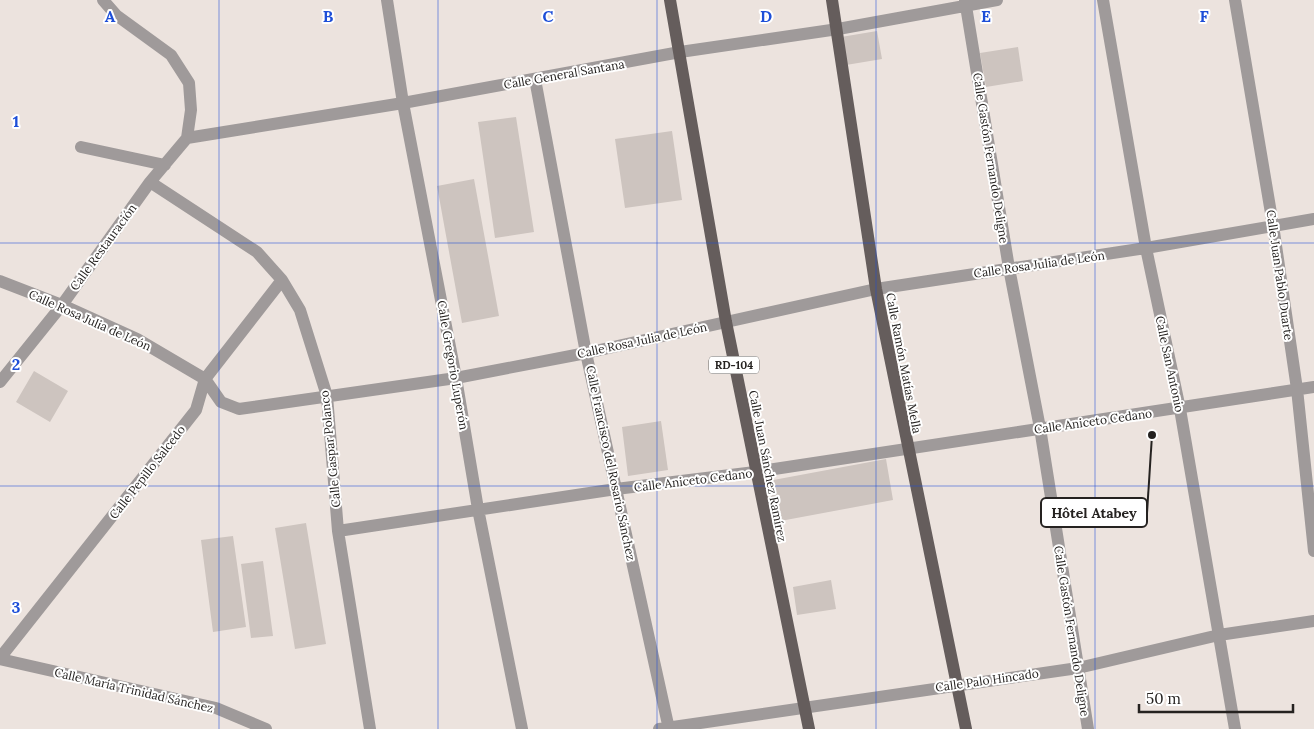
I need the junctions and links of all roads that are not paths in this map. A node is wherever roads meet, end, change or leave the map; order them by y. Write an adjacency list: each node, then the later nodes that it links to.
1 (103, 0): 13 (street)
2 (387, 0): 12 (street, Calle Gregorio Luperón)
3 (670, 0): 10 (main road, Calle Juan Sánchez Ramírez / RD-104)
4 (832, 0): 9 (main road, Calle Ramón Matías Mella)
5 (997, 0): 8 (street, Calle General Santana)
6 (1103, 0): 19 (street, Calle San Antonio)
7 (1235, 0): 18 (street, Calle Juan Pablo Duarte)
8 (966, 2): 9 (street, Calle General Santana); 20 (street, Calle Gastón Fernando Deligne)
9 (838, 29): 10 (street, Calle General Santana); 23 (main road, Calle Ramón Matías Mella)
10 (680, 52): 11 (street, Calle General Santana); 25 (main road, Calle Juan Sánchez Ramírez / RD-104)
11 (535, 79): 12 (street, Calle General Santana); 26 (street, Calle Francisco del Rosario Sánchez)
12 (403, 103): 13 (street, Calle General Santana); 27 (street, Calle Gregorio Luperón)
13 (187, 138): 15 (street)
14 (81, 147): 15 (street)
15 (165, 165): 16 (street)
16 (150, 182): 21 (street, Calle Gaspar Polanco); 24 (street, Calle Restauración)
17 (1314, 219): 18 (street, Calle Rosa Julia de León)
18 (1273, 225): 19 (street, Calle Rosa Julia de León); 31 (street, Calle Juan Pablo Duarte)
19 (1146, 248): 20 (street, Calle Rosa Julia de León); 33 (street, Calle San Antonio)
20 (1009, 268): 23 (street, Calle Rosa Julia de León); 34 (street, Calle Gastón Fernando Deligne)
21 (282, 280): 28 (street, Calle Pepillo Salcedo); 32 (street, Calle Gaspar Polanco)
22 (0, 281): 24 (street, Calle Rosa Julia de León)
23 (876, 289): 25 (street, Calle Rosa Julia de León); 35 (main road, Calle Ramón Matías Mella)
24 (62, 305): 28 (street, Calle Rosa Julia de León); 29 (street, Calle Restauración)
25 (726, 322): 26 (street, Calle Rosa Julia de León); 36 (main road, Calle Juan Sánchez Ramírez / RD-104)
26 (586, 353): 27 (street, Calle Rosa Julia de León); 37 (street, Calle Francisco del Rosario Sánchez)
27 (456, 378): 32 (street, Calle Rosa Julia de León); 38 (street, Calle Gregorio Luperón)
28 (205, 379): 32 (street, Calle Rosa Julia de León); 43 (street, Calle Pepillo Salcedo)
29 (0, 382)
30 (1314, 387): 31 (street, Calle Aniceto Cedano)
31 (1297, 389): 33 (street, Calle Aniceto Cedano); 40 (street, Calle Juan Pablo Duarte)
32 (327, 396): 39 (street, Calle Gaspar Polanco)
33 (1180, 409): 34 (street, Calle Aniceto Cedano); 42 (street, Calle San Antonio)
34 (1040, 428): 35 (street, Calle Aniceto Cedano); 44 (street, Calle Gastón Fernando Deligne)
35 (907, 447): 36 (street, Calle Aniceto Cedano); 45 (main road, Calle Ramón Matías Mella)
36 (755, 472): 37 (street, Calle Aniceto Cedano); 46 (main road, Calle Juan Sánchez Ramírez / RD-104)
37 (616, 489): 38 (street, Calle Aniceto Cedano); 50 (street, Calle Francisco del Rosario Sánchez)
38 (478, 509): 39 (street, Calle Aniceto Cedano); 49 (street, Calle Gregorio Luperón)
39 (338, 531): 48 (street, Calle Gaspar Polanco)
40 (1314, 552)
41 (1314, 621): 42 (street, Calle Palo Hincado)
42 (1219, 635): 44 (street, Calle Palo Hincado); 54 (street, Calle San Antonio)
43 (0, 658): 47 (street, Calle María Trinidad Sánchez)
44 (1078, 668): 45 (street, Calle Palo Hincado); 53 (street, Calle Gastón Fernando Deligne)
45 (958, 684): 46 (street, Calle Palo Hincado); 52 (main road, Calle Ramón Matías Mella)
46 (804, 707): 50 (street, Calle Palo Hincado); 51 (main road, Calle Juan Sánchez Ramírez / RD-104)
47 (266, 729)
48 (370, 729)
49 (522, 729)
50 (666, 729)
51 (808, 729)
52 (966, 729)
53 (1088, 729)
54 (1235, 729)

